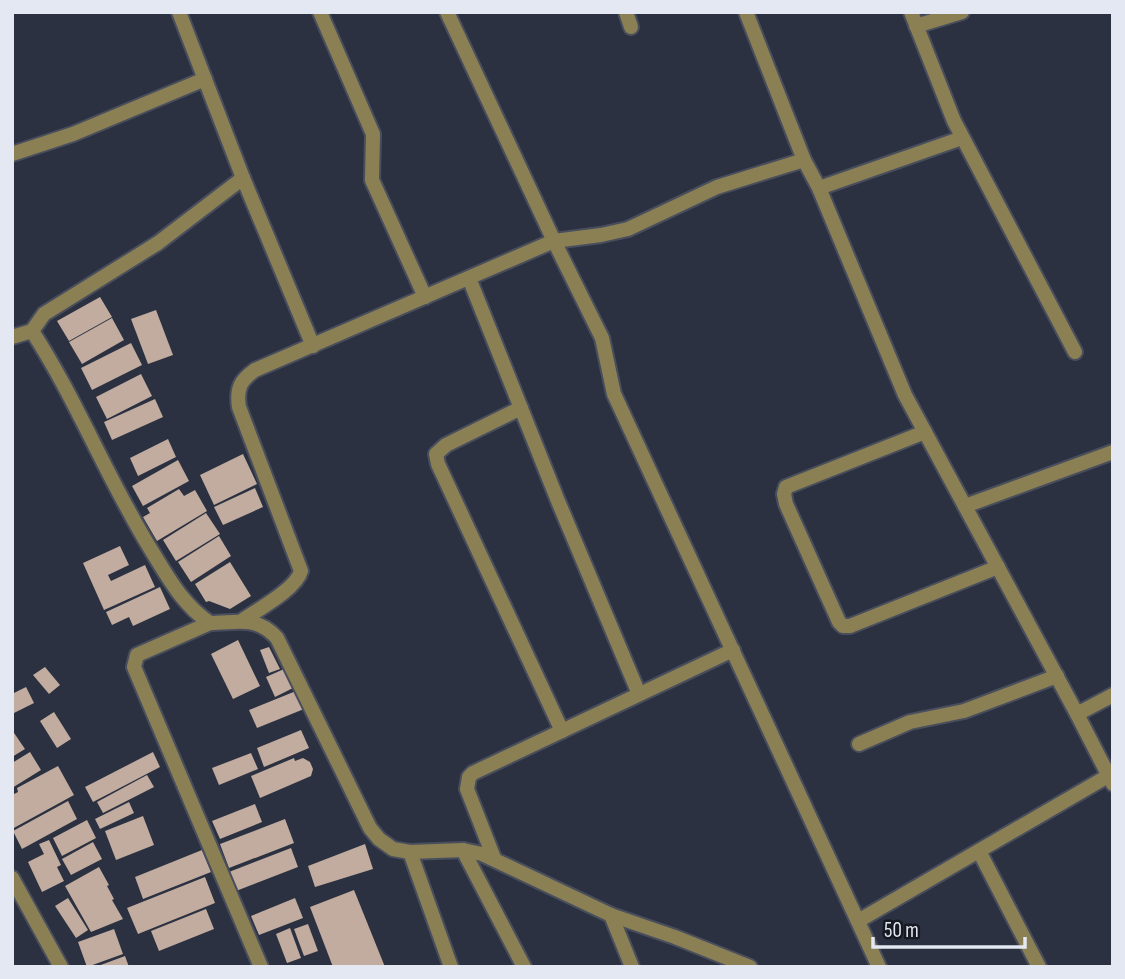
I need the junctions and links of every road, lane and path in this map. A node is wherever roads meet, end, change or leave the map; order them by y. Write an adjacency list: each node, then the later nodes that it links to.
1 (179, 12): 7 (street)
2 (320, 12): 15 (street)
3 (447, 12): 13 (street)
4 (746, 12): 10 (street)
5 (961, 12): 6 (street)
6 (914, 19): 8 (street)
7 (205, 79): 9 (street); 11 (street)
8 (962, 138): 12 (street); 19 (street)
9 (12, 154)
10 (804, 160): 12 (street); 13 (street)
11 (243, 178): 16 (street); 18 (street)
12 (819, 188): 21 (street)
13 (554, 241): 14 (street); 27 (street)
14 (469, 278): 15 (street); 20 (street)
15 (425, 297): 18 (street)
16 (32, 331): 17 (street); 26 (street)
17 (12, 337)
18 (313, 346): 25 (street)
19 (1075, 352)
20 (521, 408): 29 (street); 32 (street)
21 (925, 432): 23 (street); 24 (street)
22 (1113, 452): 23 (street)
23 (965, 506): 24 (street)
24 (998, 567): 28 (street)
25 (243, 620): 26 (street); 37 (street)
26 (210, 623): 43 (street)
27 (733, 650): 29 (street); 41 (street)
28 (1057, 676): 31 (street); 33 (street)
29 (639, 694): 32 (street)
30 (1113, 695): 31 (street)
31 (1077, 714): 34 (street)
32 (562, 731): 38 (street)
33 (859, 744)
34 (1111, 780): 36 (street)
35 (463, 850): 37 (street); 38 (street); 45 (street)
36 (979, 851): 41 (street); 49 (street)
37 (410, 852): 44 (street)
38 (494, 859): 40 (street)
39 (12, 878): 42 (street)
40 (611, 915): 46 (street); 47 (street)
41 (858, 921): 48 (street)
42 (61, 967)
43 (261, 967)
44 (451, 967)
45 (524, 967)
46 (632, 967)
47 (750, 967)
48 (879, 967)
49 (1039, 967)

